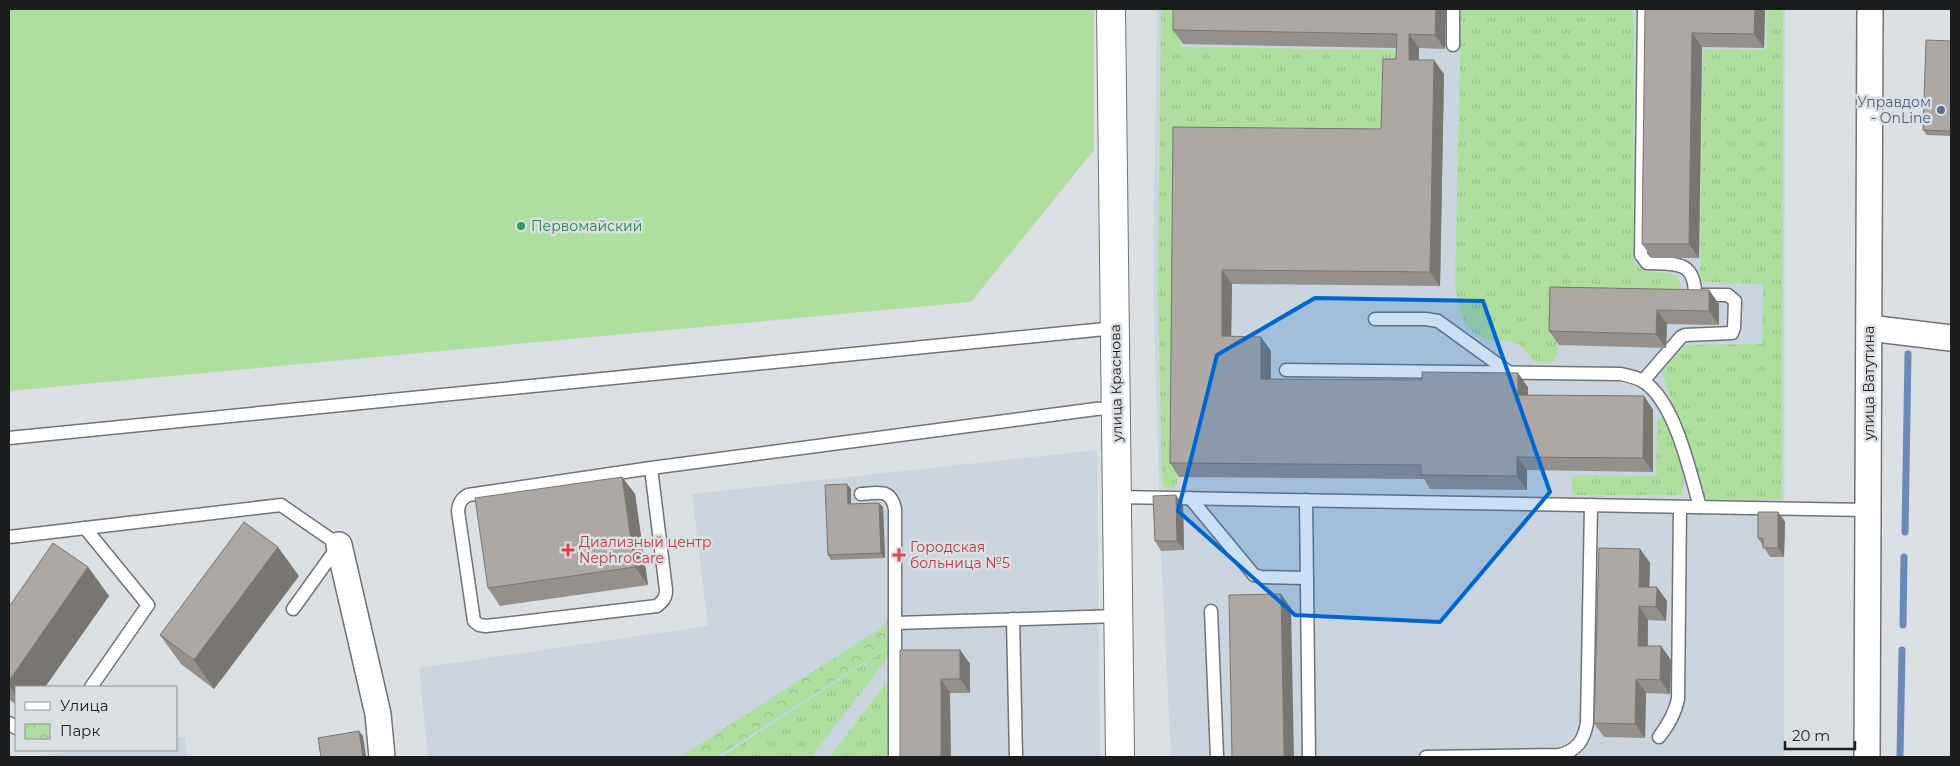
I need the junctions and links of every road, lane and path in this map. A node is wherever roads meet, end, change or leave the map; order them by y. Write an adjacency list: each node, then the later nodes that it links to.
1 (1111, 9): 7 (street, улица Краснова)
2 (1453, 9): 5 (lane)
3 (1644, 9): 12 (lane)
4 (1870, 9): 8 (street, улица Ватутина)
5 (1453, 45)
6 (1375, 319): 11 (lane)
7 (1115, 328): 13 (street, улица Краснова); 14 (lane)
8 (1869, 328): 9 (street); 23 (street, улица Ватутина)
9 (1951, 338)
10 (1286, 370): 11 (lane)
11 (1510, 373): 12 (lane)
12 (1643, 381): 22 (lane)
13 (1116, 408): 15 (lane); 17 (street, улица Краснова)
14 (9, 438)
15 (652, 468): 15 (lane)
16 (861, 494): 32 (lane)
17 (1117, 497): 18 (lane); 30 (street, улица Краснова)
18 (1190, 498): 19 (lane); 27 (lane)
19 (1306, 500): 20 (lane); 27 (lane)
20 (1591, 505): 21 (lane); 41 (lane)
21 (1680, 507): 22 (lane); 34 (lane)
22 (1700, 507): 23 (lane)
23 (1868, 510): 42 (street, улица Ватутина)
24 (85, 528): 25 (lane); 26 (lane); 33 (lane)
25 (9, 537)
26 (338, 545): 28 (lane); 35 (street)
27 (1307, 578): 40 (lane)
28 (293, 609)
29 (1211, 611): 39 (lane)
30 (1118, 616): 31 (lane); 38 (street, улица Краснова)
31 (1013, 619): 32 (lane); 37 (lane)
32 (895, 623): 36 (lane)
33 (92, 686)
34 (1659, 737)
35 (382, 757)
36 (894, 757)
37 (1016, 757)
38 (1120, 757)
39 (1217, 757)
40 (1309, 757)
41 (1426, 757)
42 (1868, 757)

